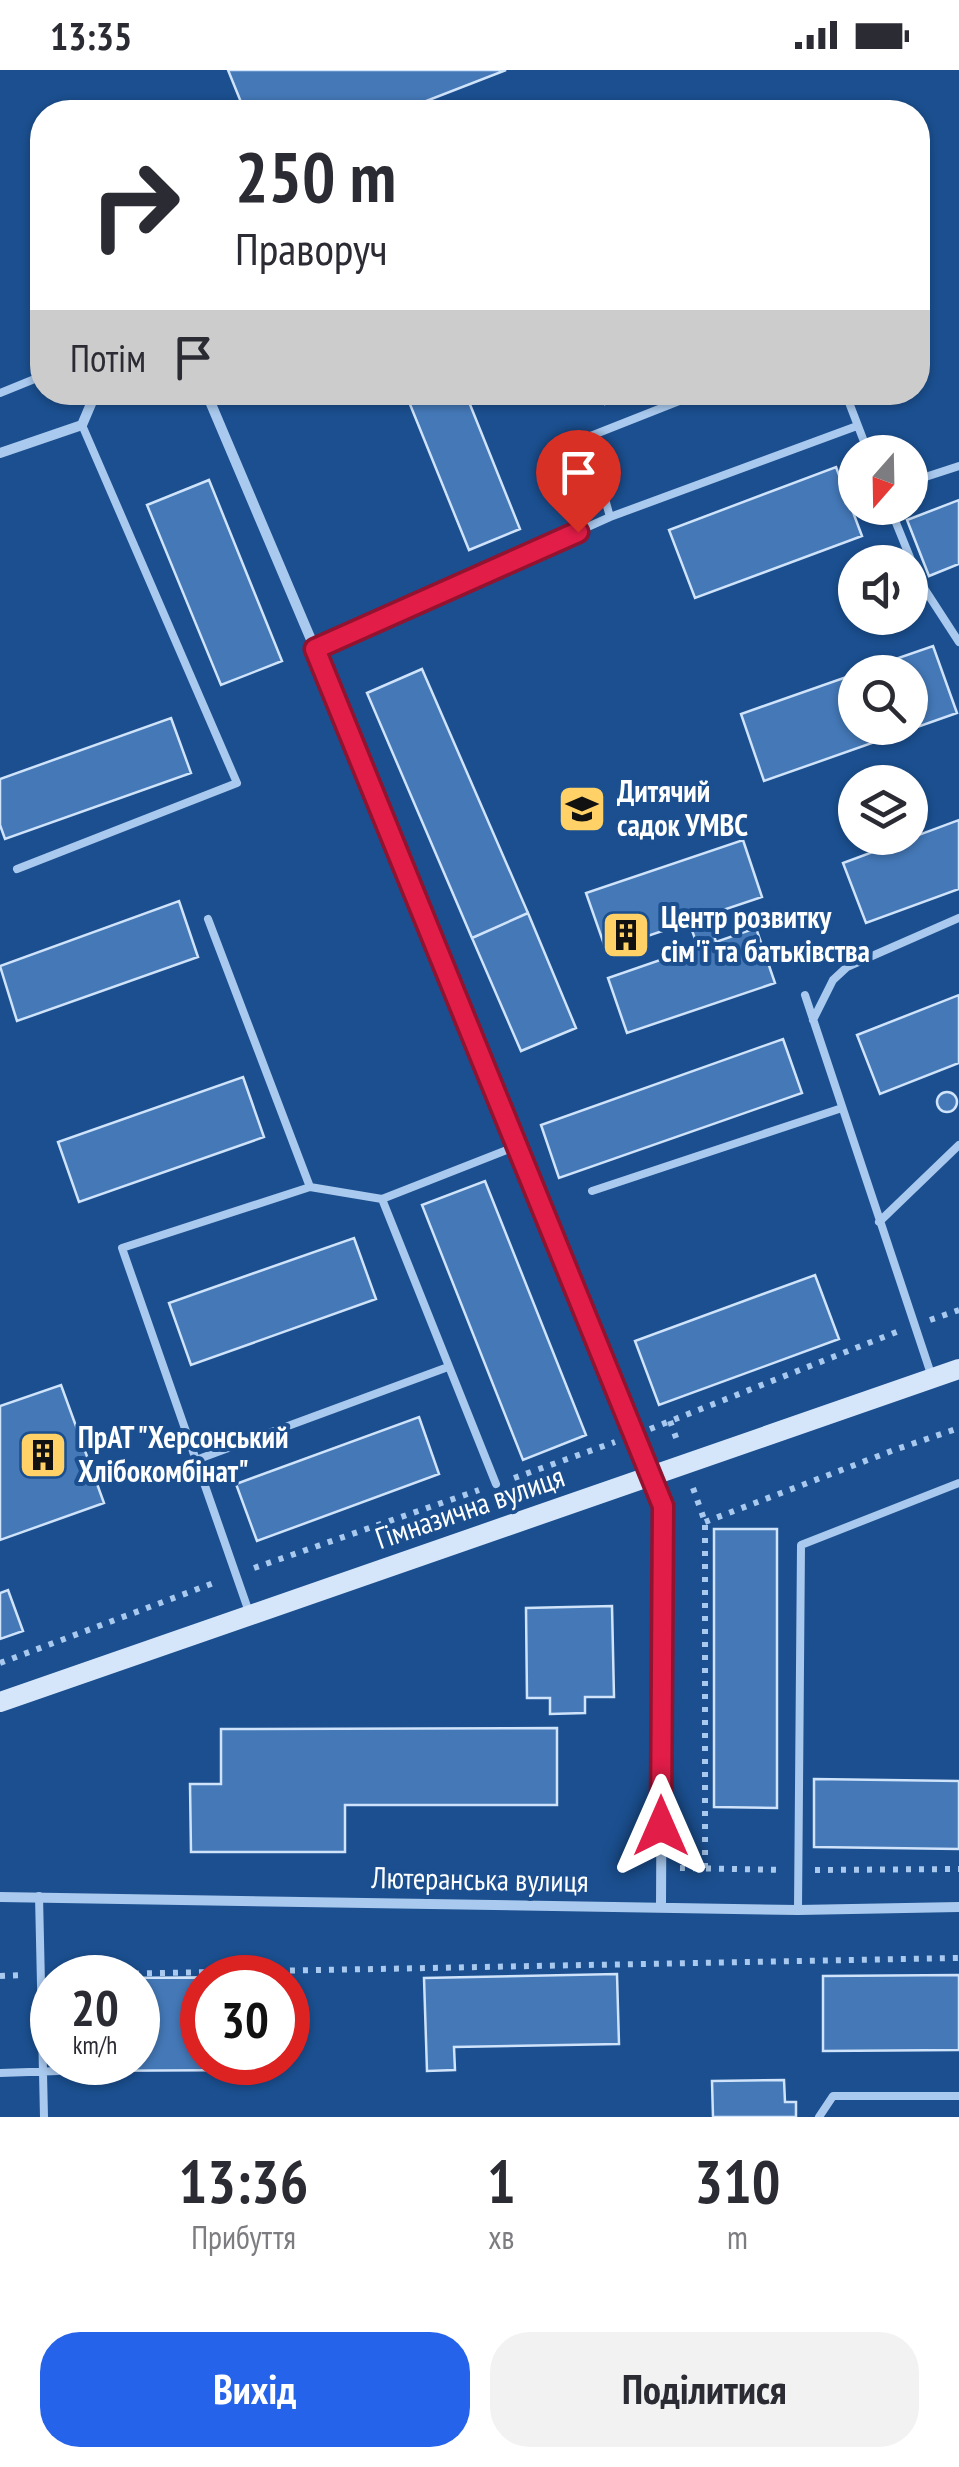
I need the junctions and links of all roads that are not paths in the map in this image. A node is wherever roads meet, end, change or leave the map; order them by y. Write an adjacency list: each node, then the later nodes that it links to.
1 (30, 381): 2 (lane)
2 (0, 393)
3 (90, 405): 7 (street)
4 (212, 405): 16 (street)
5 (669, 405): 13 (lane)
6 (849, 405): 8 (lane)
7 (82, 425): 10 (street); 17 (lane)
8 (857, 426): 9 (lane); 13 (lane)
9 (861, 435)
10 (0, 453)
11 (959, 466): 12 (lane)
12 (928, 476)
13 (610, 518): 16 (lane)
14 (897, 525): 15 (lane)
15 (959, 642)
16 (315, 649): 24 (street)
17 (17, 869)
18 (959, 918): 21 (lane)
19 (208, 919): 25 (lane)
20 (805, 995): 21 (lane)
21 (813, 1020): 22 (lane)
22 (842, 1108): 26 (lane); 28 (lane)
23 (959, 1145): 28 (lane)
24 (517, 1146): 27 (lane); 33 (street)
25 (310, 1187): 27 (lane); 32 (lane)
26 (592, 1191)
27 (382, 1199): 29 (lane)
28 (879, 1222): 31 (lane)
29 (448, 1368): 32 (lane); 35 (lane)
30 (959, 1368): 31 (street, Гімназична вулиця)
31 (932, 1377): 33 (street, Гімназична вулиця)
32 (196, 1460): 36 (lane)
33 (652, 1478): 36 (street, Гімназична вулиця); 41 (street)
34 (959, 1483): 42 (lane)
35 (496, 1484)
36 (250, 1614): 37 (street, Гімназична вулиця)
37 (0, 1702)
38 (39, 1896): 39 (street, Лютеранська вулиця); 41 (street, Лютеранська вулиця); 43 (lane)
39 (0, 1898)
40 (959, 1907): 42 (street, Лютеранська вулиця)
41 (660, 1908): 42 (street, Лютеранська вулиця)
42 (798, 1910)
43 (40, 1955)
44 (30, 2072): 45 (lane)
45 (0, 2073)
46 (43, 2085): 48 (lane)
47 (959, 2096): 49 (lane)
48 (44, 2117)
49 (819, 2117)

